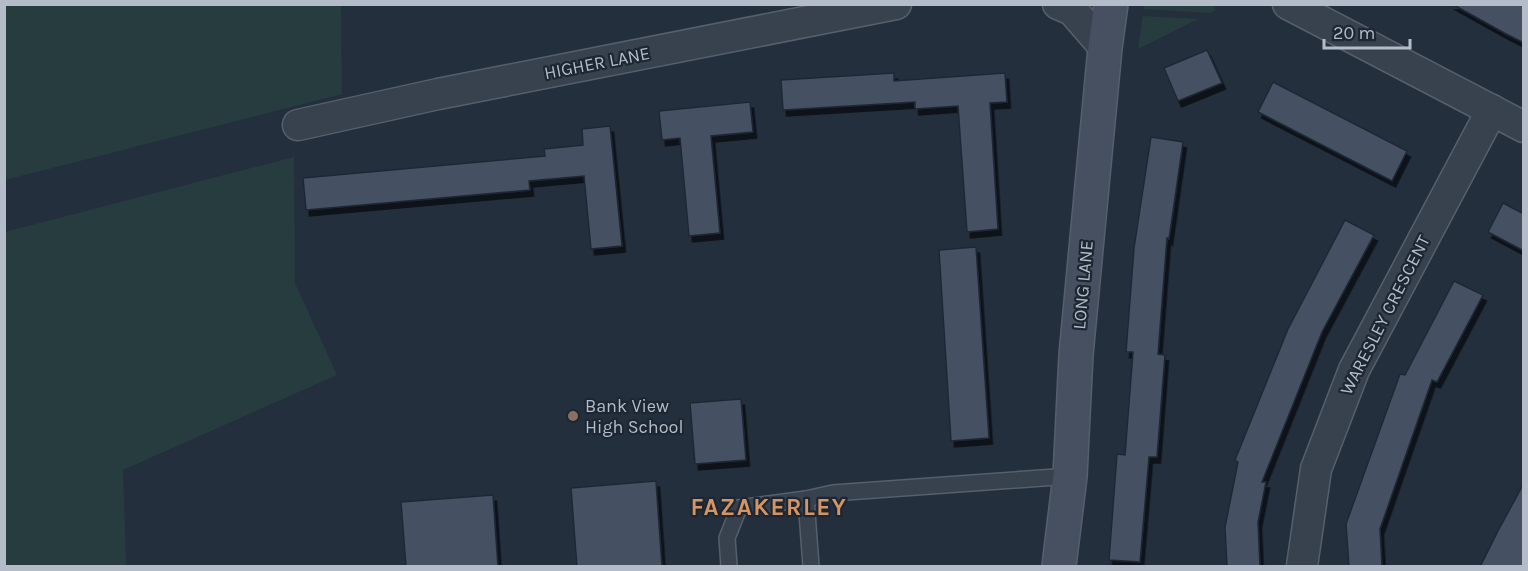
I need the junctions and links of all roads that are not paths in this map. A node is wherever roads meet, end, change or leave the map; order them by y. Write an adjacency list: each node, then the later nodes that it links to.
1 (896, 4): 7 (street, HIGHER LANE)
2 (1058, 4): 5 (street)
3 (1111, 4): 5 (street, LONG LANE)
4 (1288, 4): 6 (street)
5 (1105, 48): 9 (street, LONG LANE)
6 (1492, 110): 8 (street); 14 (street, WARESLEY CRESCENT)
7 (298, 125)
8 (1524, 127)
9 (1070, 476): 10 (lane); 13 (street, LONG LANE)
10 (806, 499): 11 (lane); 12 (lane)
11 (729, 567)
12 (811, 567)
13 (1059, 567)
14 (1302, 567)

